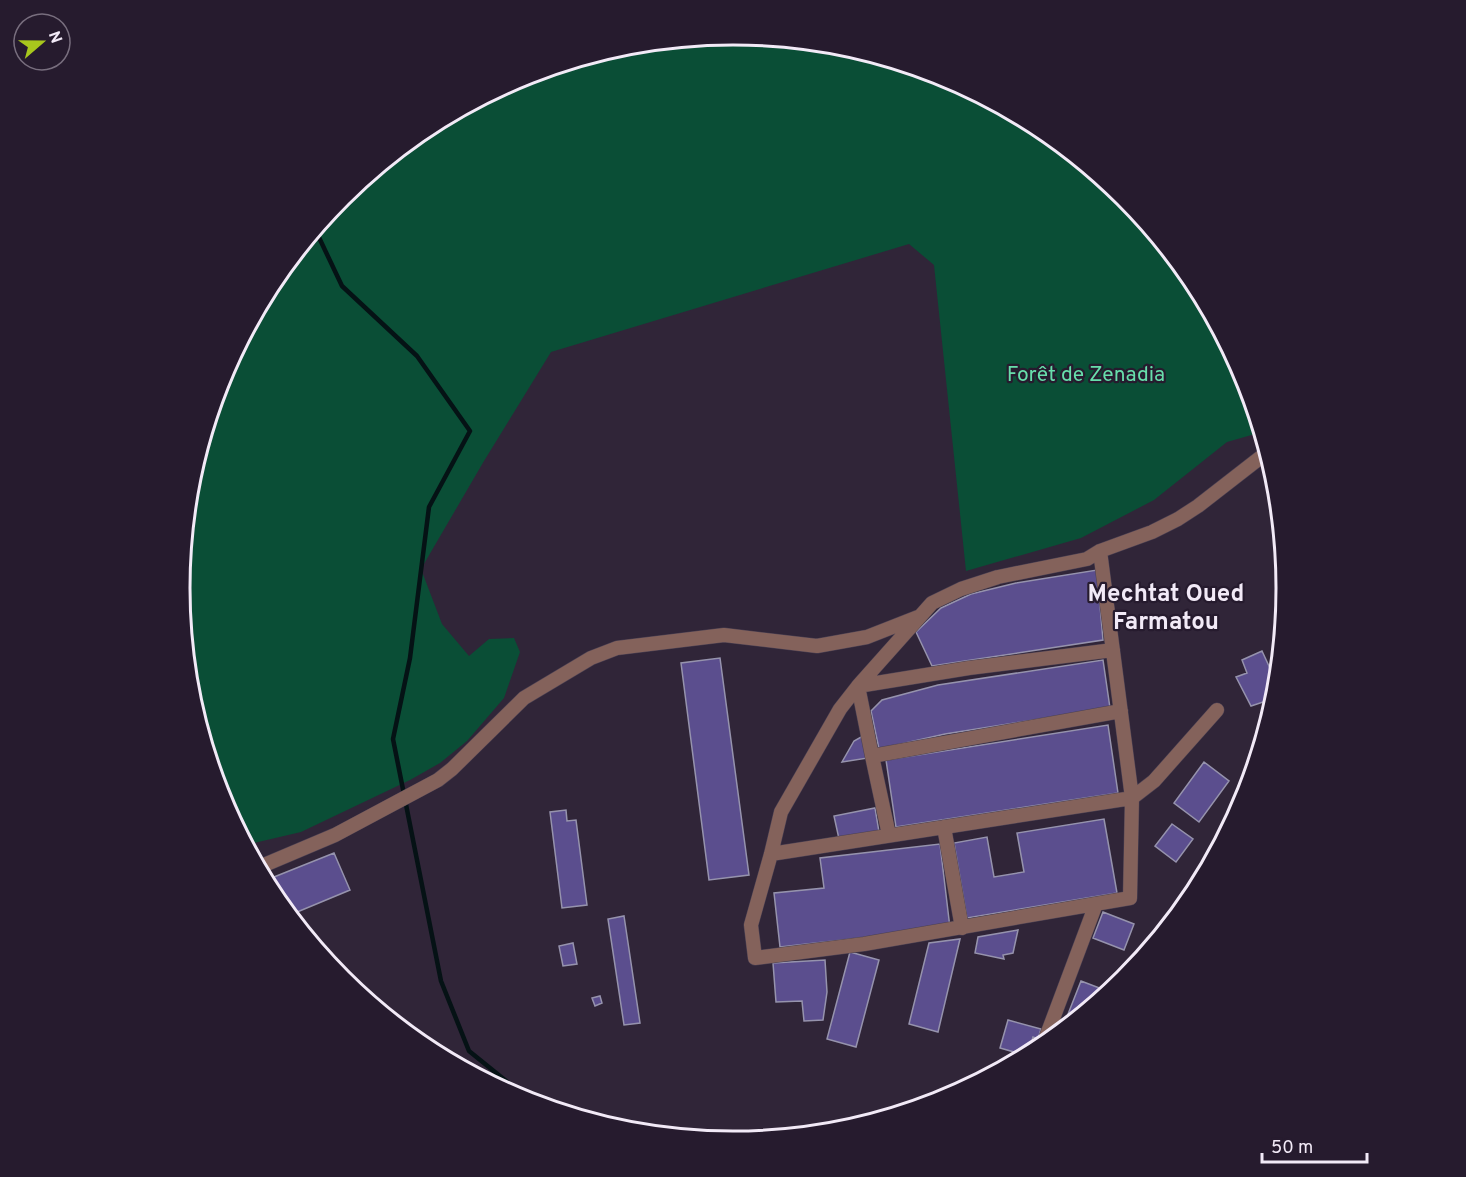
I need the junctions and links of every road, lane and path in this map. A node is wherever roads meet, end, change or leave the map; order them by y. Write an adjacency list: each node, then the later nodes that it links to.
1 (1260, 458): 2 (street)
2 (1101, 551): 3 (street); 4 (street)
3 (921, 616): 5 (street); 13 (street)
4 (1113, 650): 5 (street); 7 (street)
5 (858, 686): 8 (street); 12 (street)
6 (1217, 710): 9 (street)
7 (1121, 711): 8 (street); 9 (street)
8 (872, 756): 11 (street)
9 (1132, 798): 10 (street); 14 (street)
10 (944, 827): 11 (street); 15 (street)
11 (889, 835): 12 (street)
12 (771, 854): 15 (street)
13 (265, 865)
14 (1096, 904): 15 (street); 16 (street)
15 (962, 928)
16 (1048, 1031)

